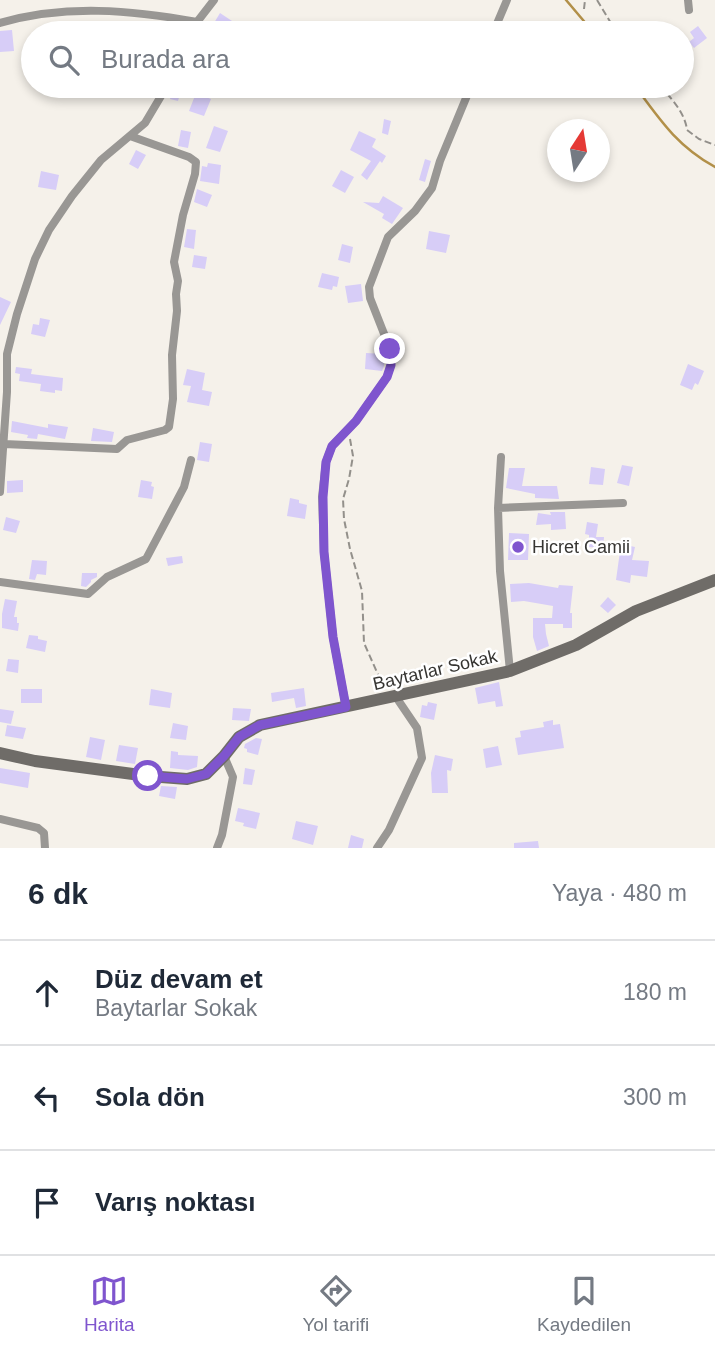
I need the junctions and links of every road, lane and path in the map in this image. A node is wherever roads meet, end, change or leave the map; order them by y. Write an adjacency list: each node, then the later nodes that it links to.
1 (108, 0): 7 (street)
2 (214, 0): 9 (street)
3 (507, 0): 10 (street)
4 (584, 0): 6 (path)
5 (597, 0): 11 (path)
6 (584, 9)
7 (111, 11): 8 (street); 12 (street)
8 (189, 21)
9 (198, 21)
10 (498, 21)
11 (610, 21)
12 (0, 23)
13 (160, 98): 16 (street)
14 (466, 98): 18 (street)
15 (671, 98): 17 (path)
16 (130, 136): 19 (street); 19 (street)
17 (715, 145)
18 (346, 431): 28 (path); 29 (street)
19 (4, 444): 22 (street)
20 (501, 457): 24 (street)
21 (191, 460): 26 (street)
22 (0, 492)
23 (624, 503): 24 (street)
24 (498, 508): 27 (street)
25 (715, 580): 27 (street, Baytarlar Sokak)
26 (0, 582)
27 (510, 671): 28 (street, Baytarlar Sokak)
28 (392, 698): 29 (street, Baytarlar Sokak); 35 (street)
29 (346, 707): 31 (street, Baytarlar Sokak)
30 (0, 753): 31 (street, Baytarlar Sokak)
31 (224, 756): 34 (street)
32 (0, 819): 33 (street)
33 (45, 848)
34 (217, 848)
35 (377, 848)

